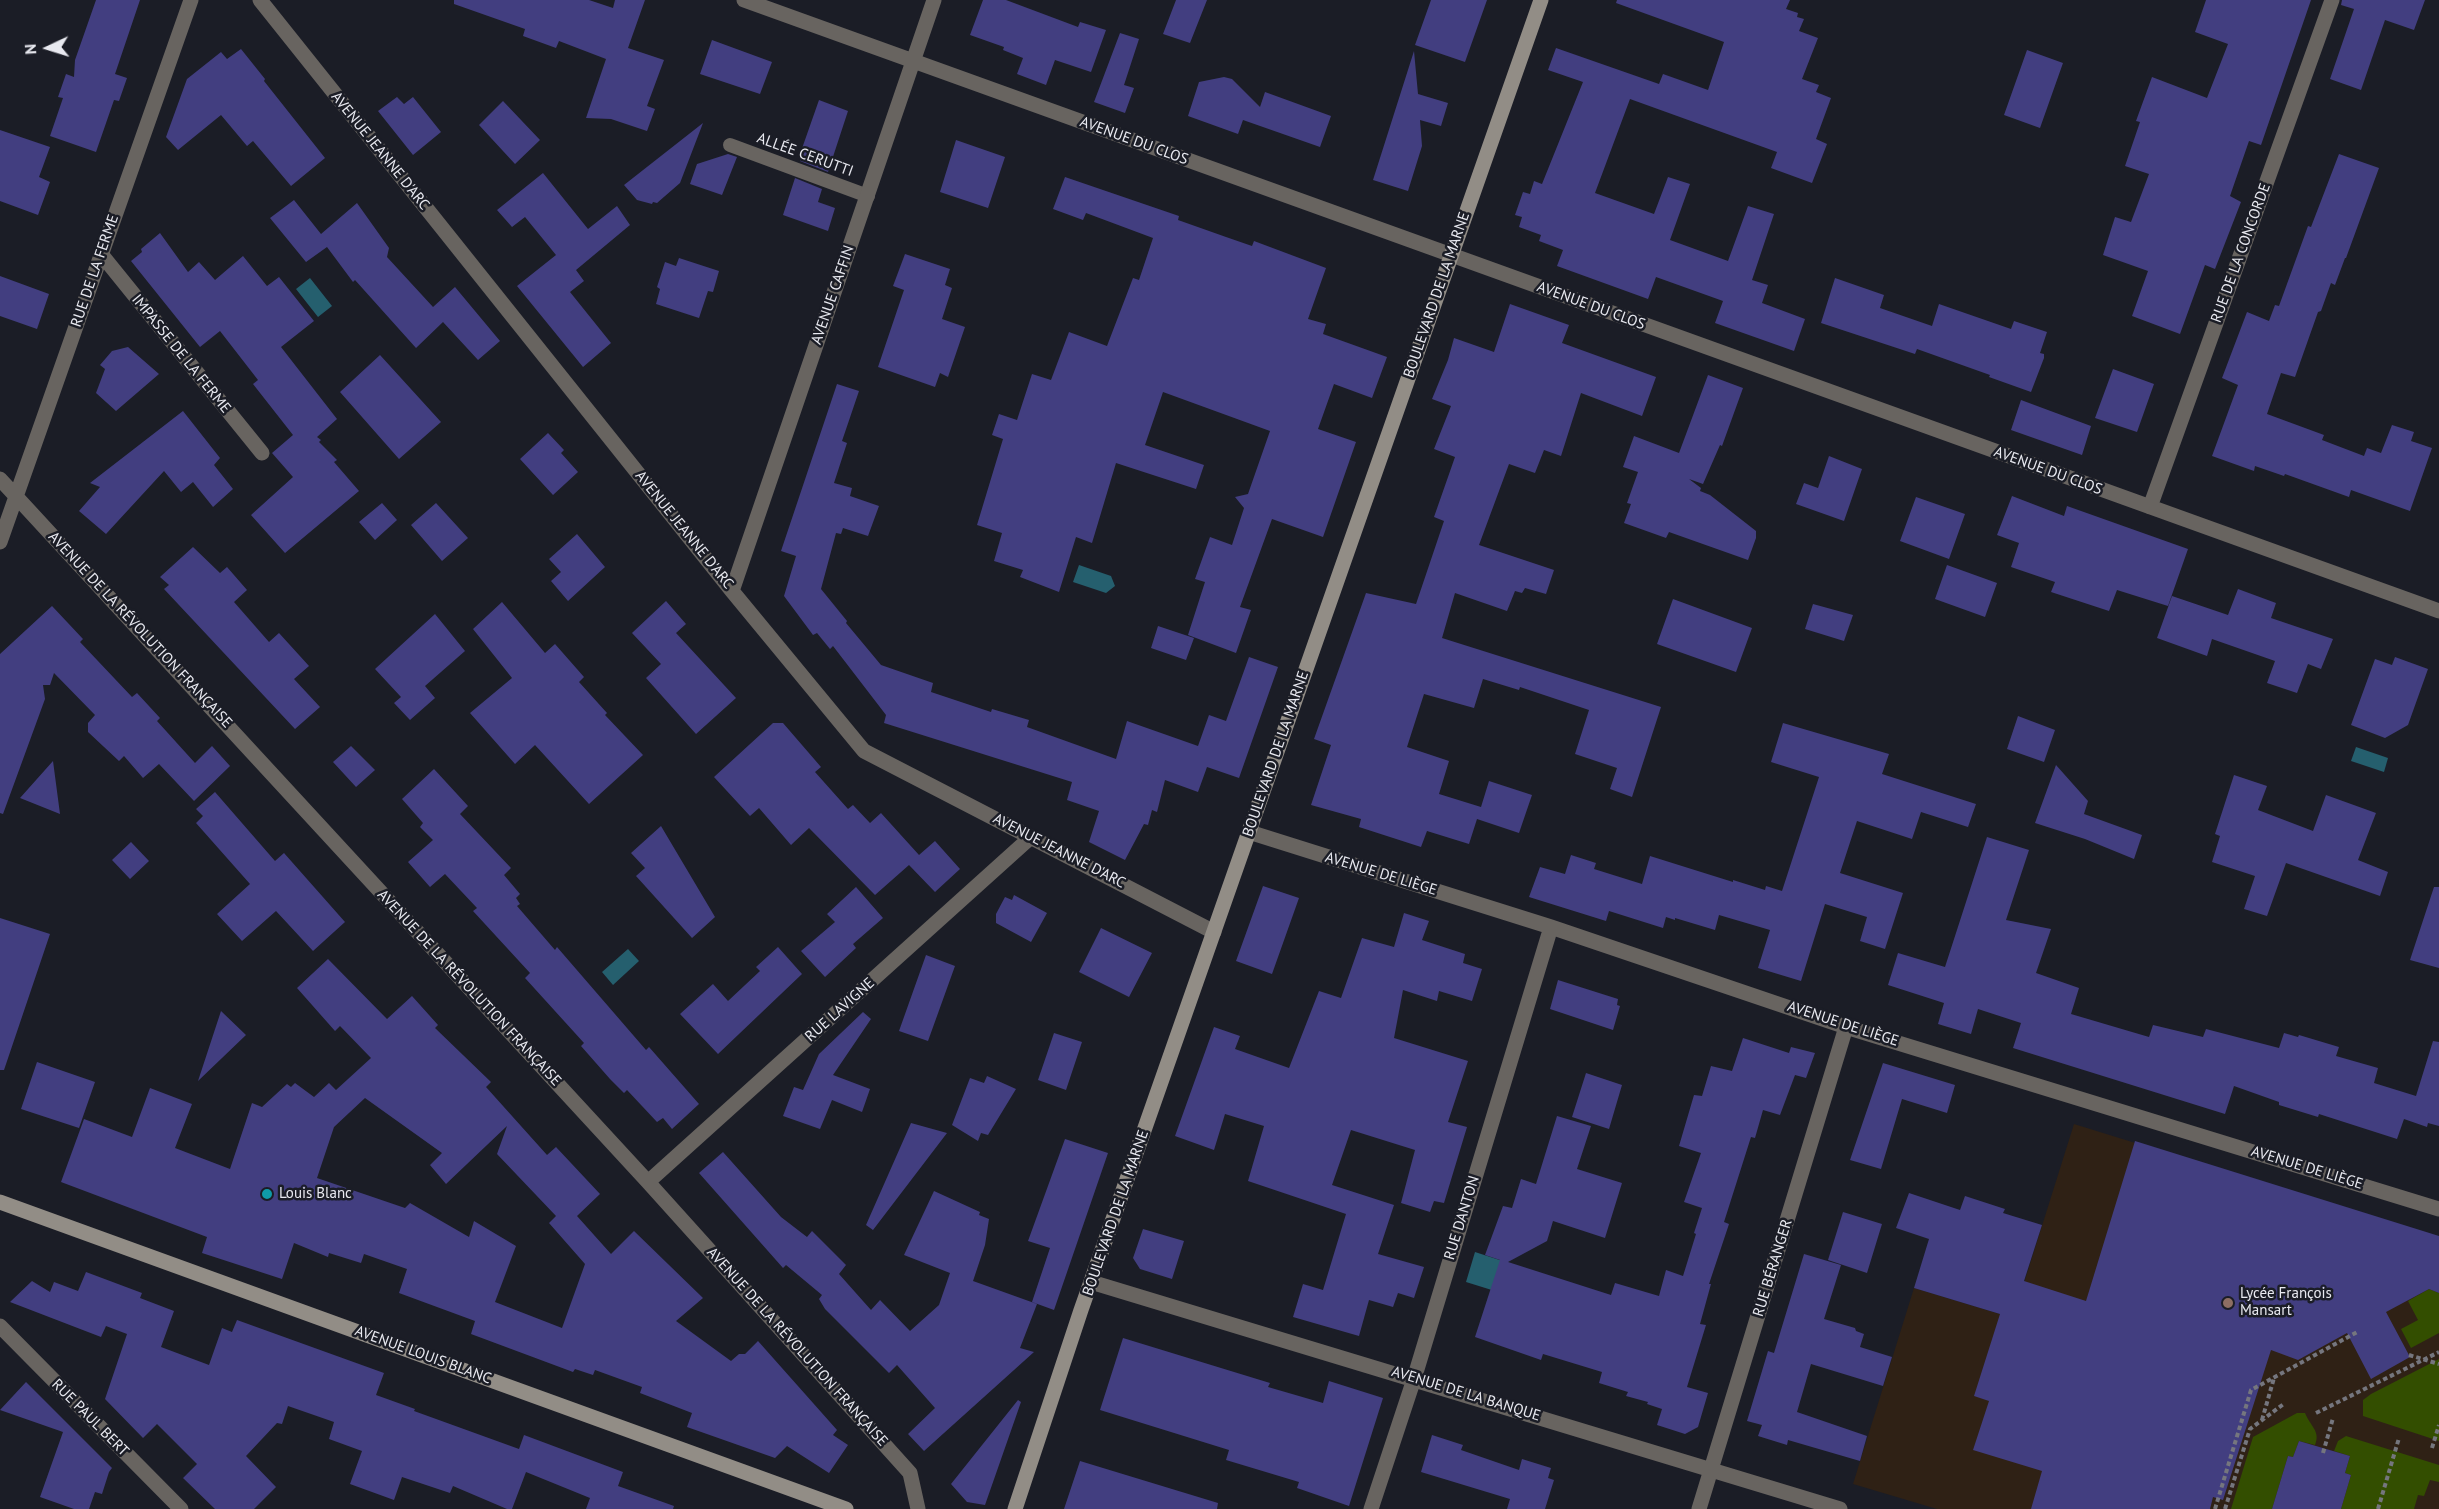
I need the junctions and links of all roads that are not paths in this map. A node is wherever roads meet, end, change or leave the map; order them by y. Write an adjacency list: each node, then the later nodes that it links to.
1 (191, 0): 10 (street, RUE DE LA FERME)
2 (260, 0): 17 (street, AVENUE JEANNE D'ARC)
3 (744, 0): 7 (street, AVENUE DU CLOS)
4 (934, 0): 7 (street, AVENUE CAFFIN)
5 (1541, 0): 11 (street, BOULEVARD DE LA MARNE)
6 (2332, 0): 15 (street, RUE DE LA CONCORDE)
7 (914, 60): 9 (street, AVENUE CAFFIN); 11 (street, AVENUE DU CLOS)
8 (730, 145): 9 (lane, ALLÉE CERUTTI)
9 (868, 196): 17 (street, AVENUE CAFFIN)
10 (101, 254): 12 (street, IMPASSE DE LA FERME); 14 (street, RUE DE LA FERME)
11 (1451, 256): 15 (street, AVENUE DU CLOS); 19 (street, BOULEVARD DE LA MARNE)
12 (262, 453)
13 (0, 479): 14 (street, AVENUE DE LA RÉVOLUTION FRANÇAISE)
14 (16, 496): 16 (street, RUE DE LA FERME); 24 (street, AVENUE DE LA RÉVOLUTION FRANÇAISE)
15 (2150, 507): 18 (street, AVENUE DU CLOS)
16 (0, 542)
17 (732, 591): 20 (street, AVENUE JEANNE D'ARC)
18 (2439, 611)
19 (1249, 832): 21 (street, AVENUE DE LIÈGE); 22 (street, BOULEVARD DE LA MARNE)
20 (1031, 837): 22 (street, AVENUE JEANNE D'ARC); 24 (street, RUE LAVIGNE)
21 (1551, 927): 23 (street, AVENUE DE LIÈGE); 29 (street, RUE DANTON)
22 (1214, 932): 27 (street, BOULEVARD DE LA MARNE)
23 (1846, 1027): 26 (street, AVENUE DE LIÈGE); 30 (street, RUE BÉRANGER)
24 (648, 1182): 33 (street, AVENUE DE LA RÉVOLUTION FRANÇAISE)
25 (0, 1202): 32 (street, AVENUE LOUIS BLANC)
26 (2439, 1209)
27 (1091, 1282): 29 (street, AVENUE DE LA BANQUE); 34 (street, BOULEVARD DE LA MARNE)
28 (0, 1326): 31 (street, RUE PAUL BERT)
29 (1414, 1379): 30 (street, AVENUE DE LA BANQUE); 35 (street, RUE DANTON)
30 (1712, 1469): 36 (street, RUE BÉRANGER); 37 (street, AVENUE DE LA BANQUE)
31 (181, 1509)
32 (846, 1509)
33 (918, 1509)
34 (1015, 1509)
35 (1371, 1509)
36 (1699, 1509)
37 (1840, 1509)

